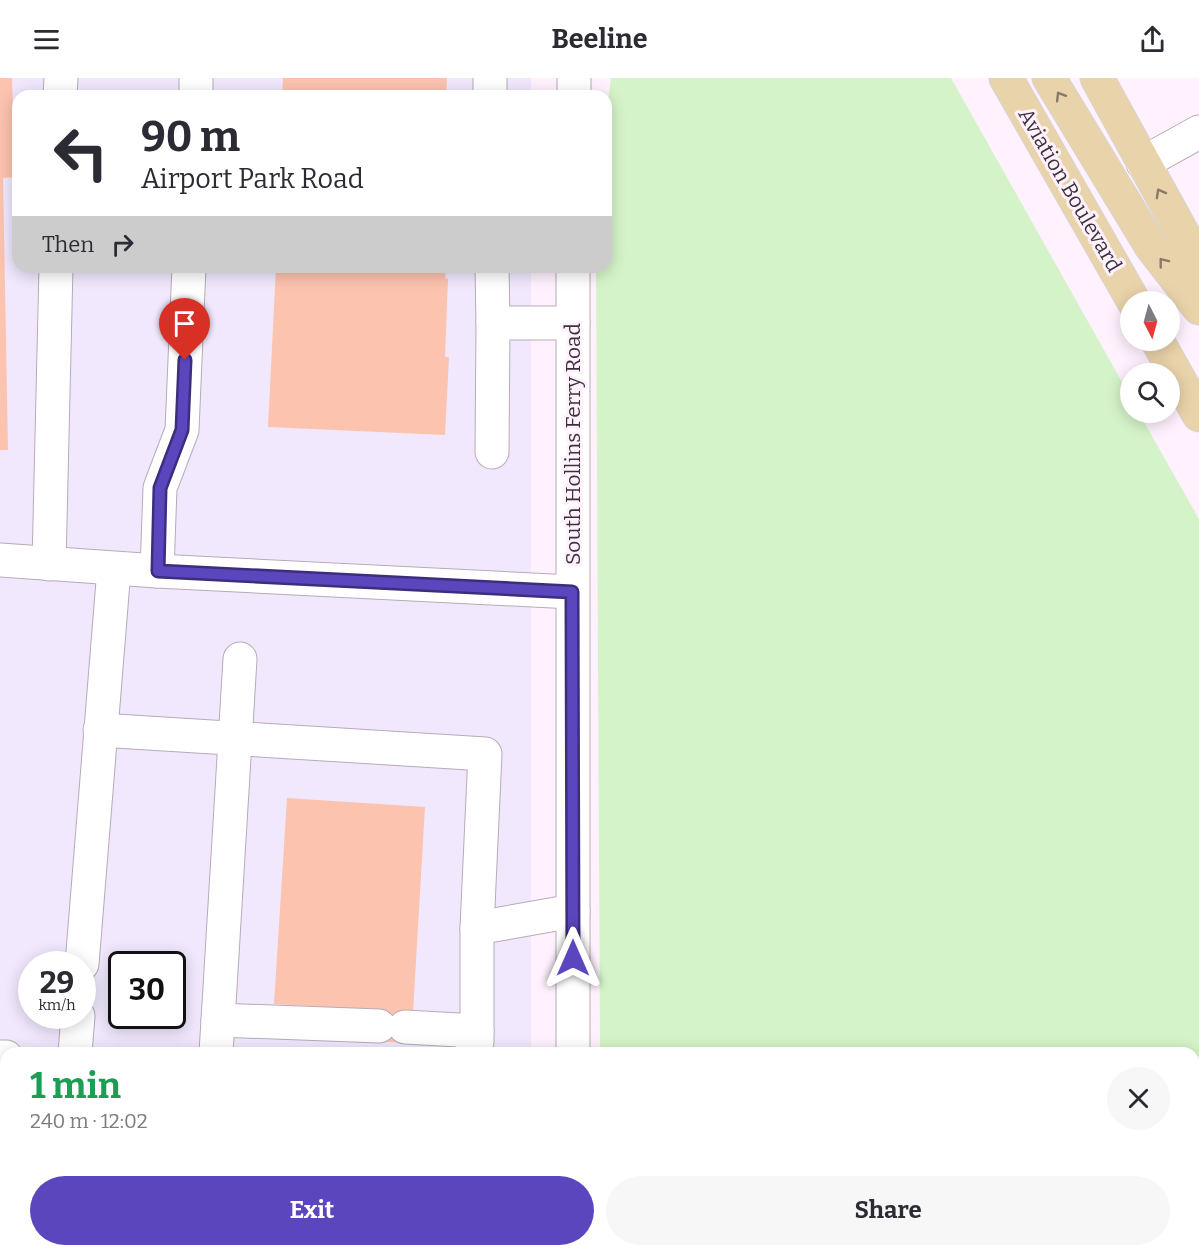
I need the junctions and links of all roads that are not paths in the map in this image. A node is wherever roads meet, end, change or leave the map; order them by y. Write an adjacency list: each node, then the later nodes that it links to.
1 (1006, 78): 11 (main road, Aviation Boulevard)
2 (1049, 78): 12 (main road, one-way to 2)
3 (1097, 78): 5 (main road)
4 (1199, 132): 5 (street)
5 (1143, 163): 6 (main road, one-way to 5)
6 (1199, 263)
7 (56, 273): 19 (street)
8 (189, 273): 21 (street)
9 (492, 273): 13 (street)
10 (573, 273): 14 (street, South Hollins Ferry Road)
11 (1128, 291)
12 (1199, 308)
13 (493, 323): 14 (street); 17 (street)
14 (573, 323): 22 (street, South Hollins Ferry Road)
15 (1162, 351): 16 (main road)
16 (1199, 415)
17 (492, 452)
18 (0, 560): 19 (street)
19 (49, 564): 20 (street)
20 (114, 569): 21 (street); 24 (street)
21 (158, 571): 22 (street)
22 (572, 592): 26 (street, South Hollins Ferry Road)
23 (240, 659): 25 (street)
24 (100, 730): 25 (street); 28 (street)
25 (236, 738): 27 (street); 29 (street)
26 (573, 911): 27 (street); 34 (street, South Hollins Ferry Road)
27 (477, 928): 31 (street)
28 (83, 951)
29 (218, 1020): 31 (street); 33 (street)
30 (77, 1029): 32 (street)
31 (474, 1042)
32 (75, 1047)
33 (216, 1047)
34 (573, 1047)

